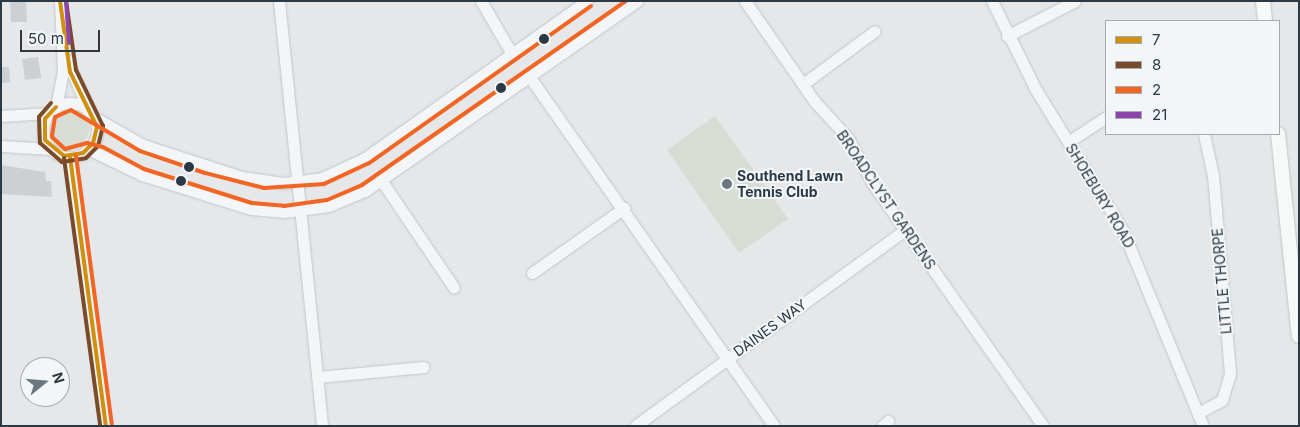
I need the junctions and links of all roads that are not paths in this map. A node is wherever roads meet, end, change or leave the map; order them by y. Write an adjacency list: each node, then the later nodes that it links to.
1 (60, 1): 13 (street)
2 (279, 1): 29 (street)
3 (481, 1): 14 (street)
4 (587, 1): 14 (street)
5 (637, 1): 15 (street)
6 (745, 1): 16 (street, BROADCLYST GARDENS)
7 (992, 1): 12 (street, SHOEBURY ROAD)
8 (1075, 1): 12 (street)
9 (1263, 1): 10 (main road)
10 (1265, 20)
11 (875, 31): 16 (street)
12 (1006, 36): 23 (street, SHOEBURY ROAD)
13 (64, 43): 17 (street); 18 (street)
14 (512, 54): 29 (street)
15 (529, 76): 28 (street); 30 (street)
16 (803, 84): 32 (street, BROADCLYST GARDENS)
17 (52, 110): 18 (street); 19 (street); 25 (street)
18 (91, 114): 26 (street); 29 (street)
19 (1, 116)
20 (1105, 118): 23 (street)
21 (1204, 135): 39 (street, LITTLE THORPE)
22 (1278, 135): 35 (main road)
23 (1068, 142): 39 (street, SHOEBURY ROAD)
24 (1, 146): 25 (street)
25 (51, 149): 27 (street)
26 (88, 149): 27 (street); 31 (street)
27 (70, 157): 40 (street)
28 (380, 180): 31 (street); 34 (street)
29 (299, 183): 31 (street)
30 (624, 208): 33 (street); 36 (street)
31 (301, 212): 38 (street)
32 (906, 230): 36 (street, DAINES WAY); 44 (street, BROADCLYST GARDENS)
33 (532, 273)
34 (454, 288)
35 (1299, 336)
36 (727, 360): 42 (street, DAINES WAY); 43 (street)
37 (424, 367): 38 (street)
38 (318, 377): 41 (street)
39 (1198, 413): 45 (street, SHOEBURY ROAD)
40 (106, 426)
41 (322, 426)
42 (635, 426)
43 (774, 426)
44 (1043, 426)
45 (1203, 426)

